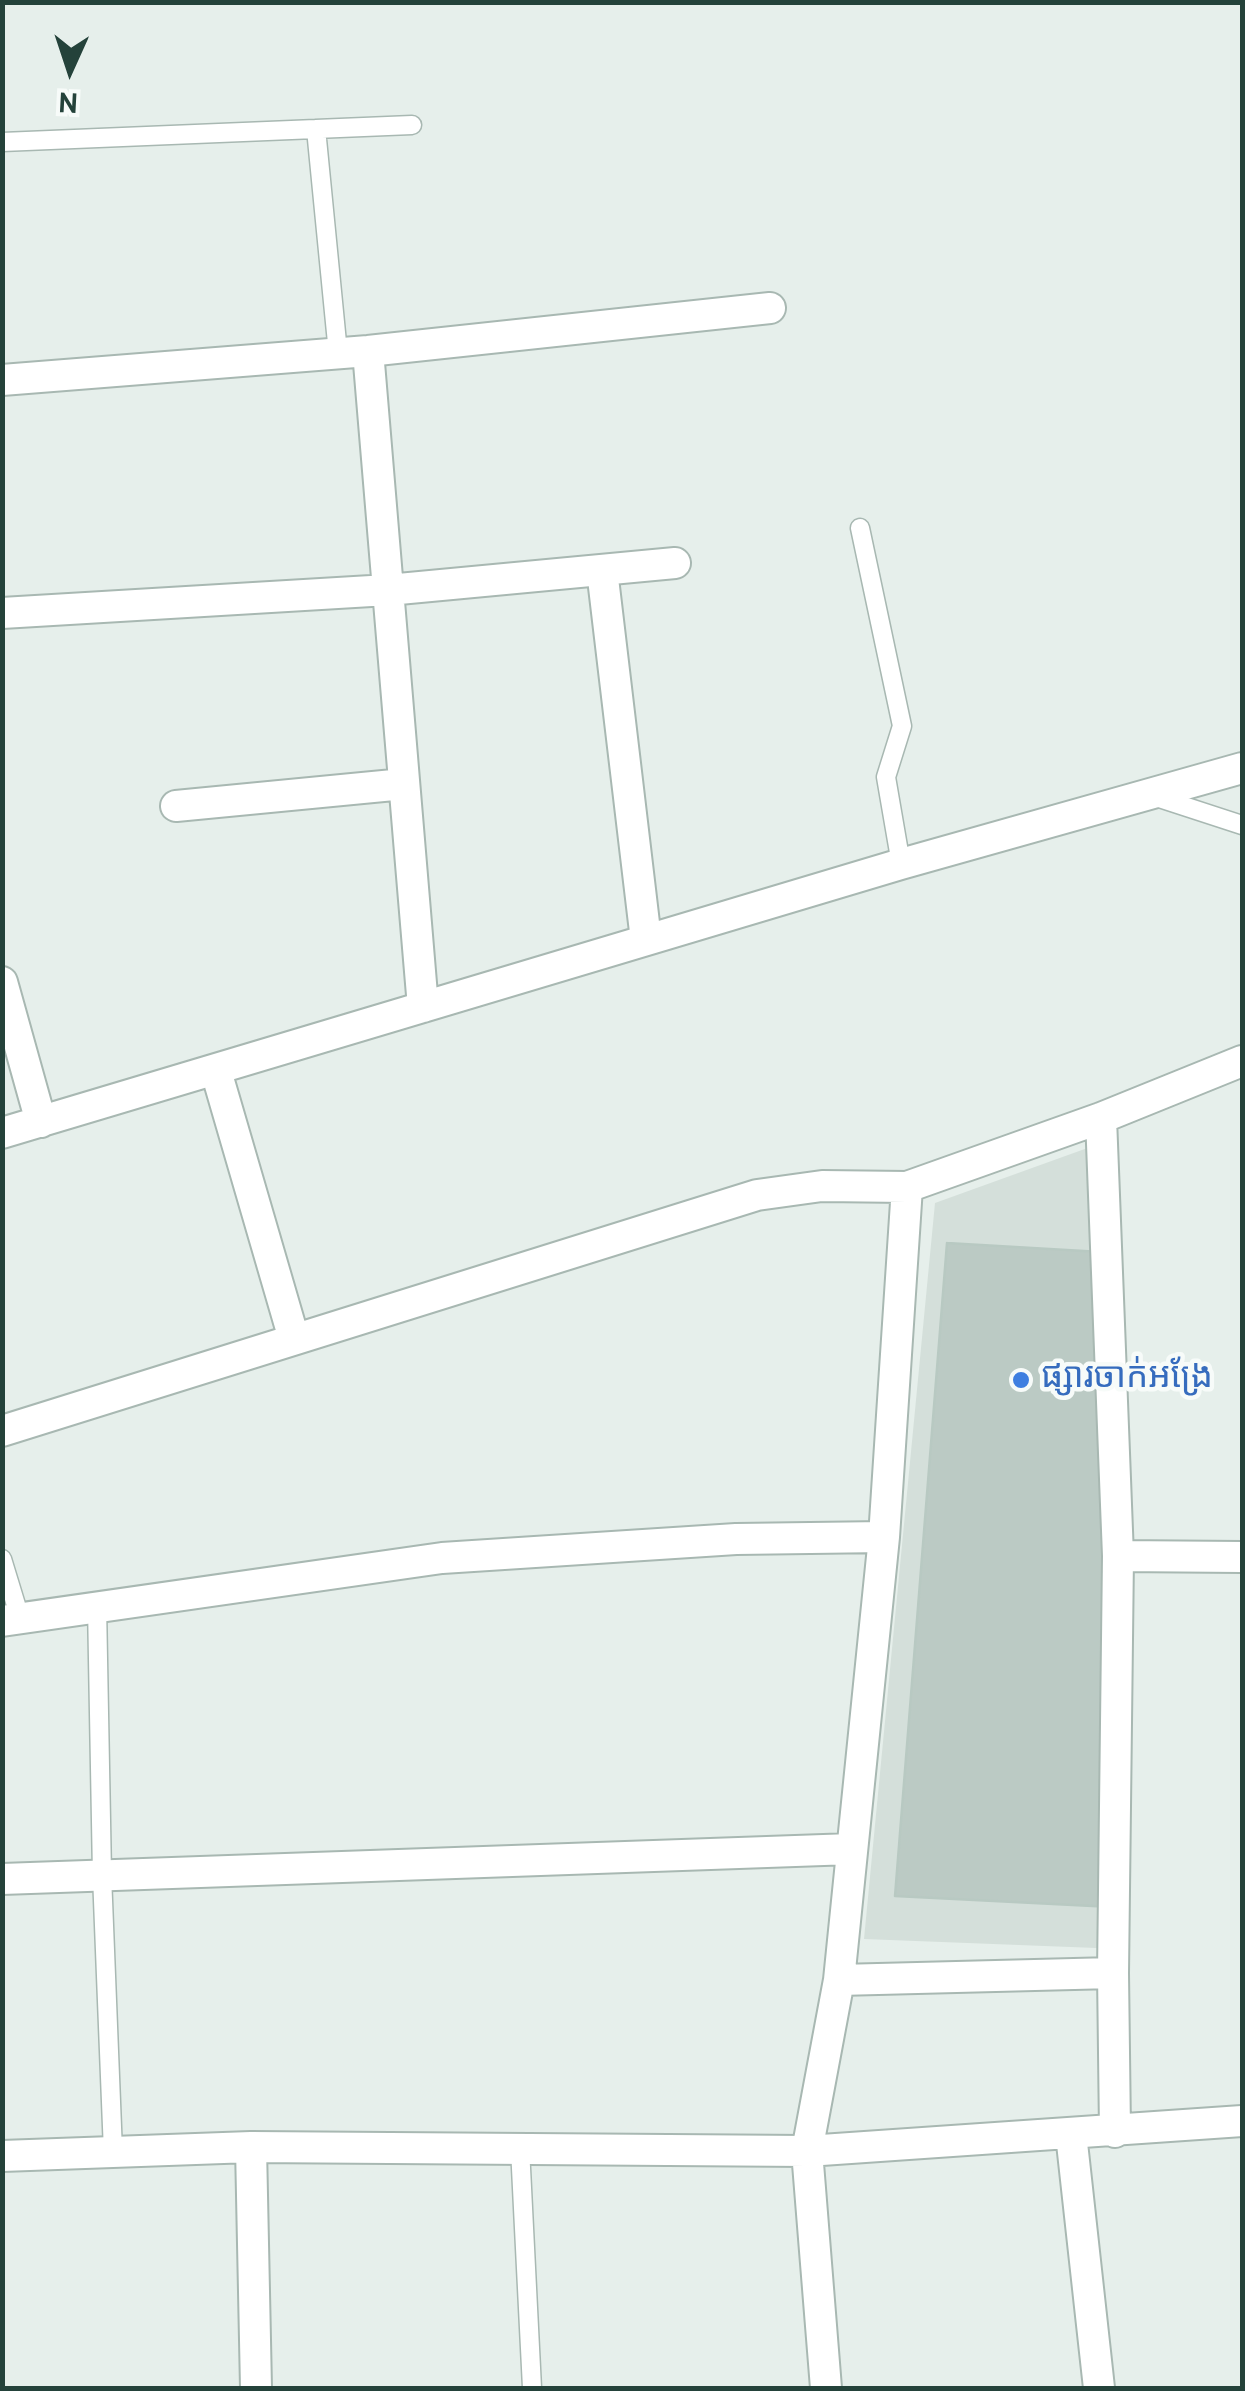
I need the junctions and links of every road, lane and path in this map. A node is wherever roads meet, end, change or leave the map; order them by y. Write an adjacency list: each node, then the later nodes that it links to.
1 (412, 126): 2 (lane)
2 (316, 129): 3 (lane); 5 (lane)
3 (2, 142)
4 (770, 308): 5 (street)
5 (353, 352): 6 (street); 10 (street)
6 (2, 380)
7 (860, 528): 17 (lane)
8 (675, 563): 9 (street)
9 (602, 570): 10 (street); 18 (street)
10 (388, 590): 11 (street); 13 (street)
11 (2, 613)
12 (1242, 768): 14 (street)
13 (404, 784): 15 (street); 20 (street)
14 (1148, 794): 16 (lane); 17 (street)
15 (176, 806)
16 (1242, 826)
17 (901, 864): 18 (street)
18 (646, 940): 20 (street)
19 (2, 982): 24 (street)
20 (422, 1008): 22 (street)
21 (1242, 1061): 23 (street)
22 (216, 1072): 24 (street); 27 (street)
23 (1101, 1118): 26 (street); 30 (street)
24 (41, 1122): 25 (street)
25 (2, 1133)
26 (906, 1188): 27 (street); 29 (street)
27 (294, 1339): 28 (street)
28 (2, 1432)
29 (884, 1537): 33 (street); 35 (street)
30 (1118, 1556): 31 (street); 38 (street)
31 (1242, 1557)
32 (2, 1559): 34 (lane)
33 (97, 1606): 34 (street); 36 (lane)
34 (11, 1619)
35 (852, 1848): 36 (street); 39 (street)
36 (102, 1875): 37 (street); 46 (lane)
37 (2, 1880)
38 (1113, 1972): 39 (street); 41 (street)
39 (839, 1980): 45 (street)
40 (1242, 2121): 41 (street)
41 (1115, 2132): 42 (street)
42 (1071, 2134): 45 (street); 51 (street)
43 (252, 2148): 44 (street); 46 (street); 48 (street)
44 (520, 2148): 45 (street); 49 (lane)
45 (807, 2151): 50 (street)
46 (113, 2152): 47 (street)
47 (2, 2156)
48 (256, 2388)
49 (532, 2388)
50 (826, 2388)
51 (1099, 2388)

